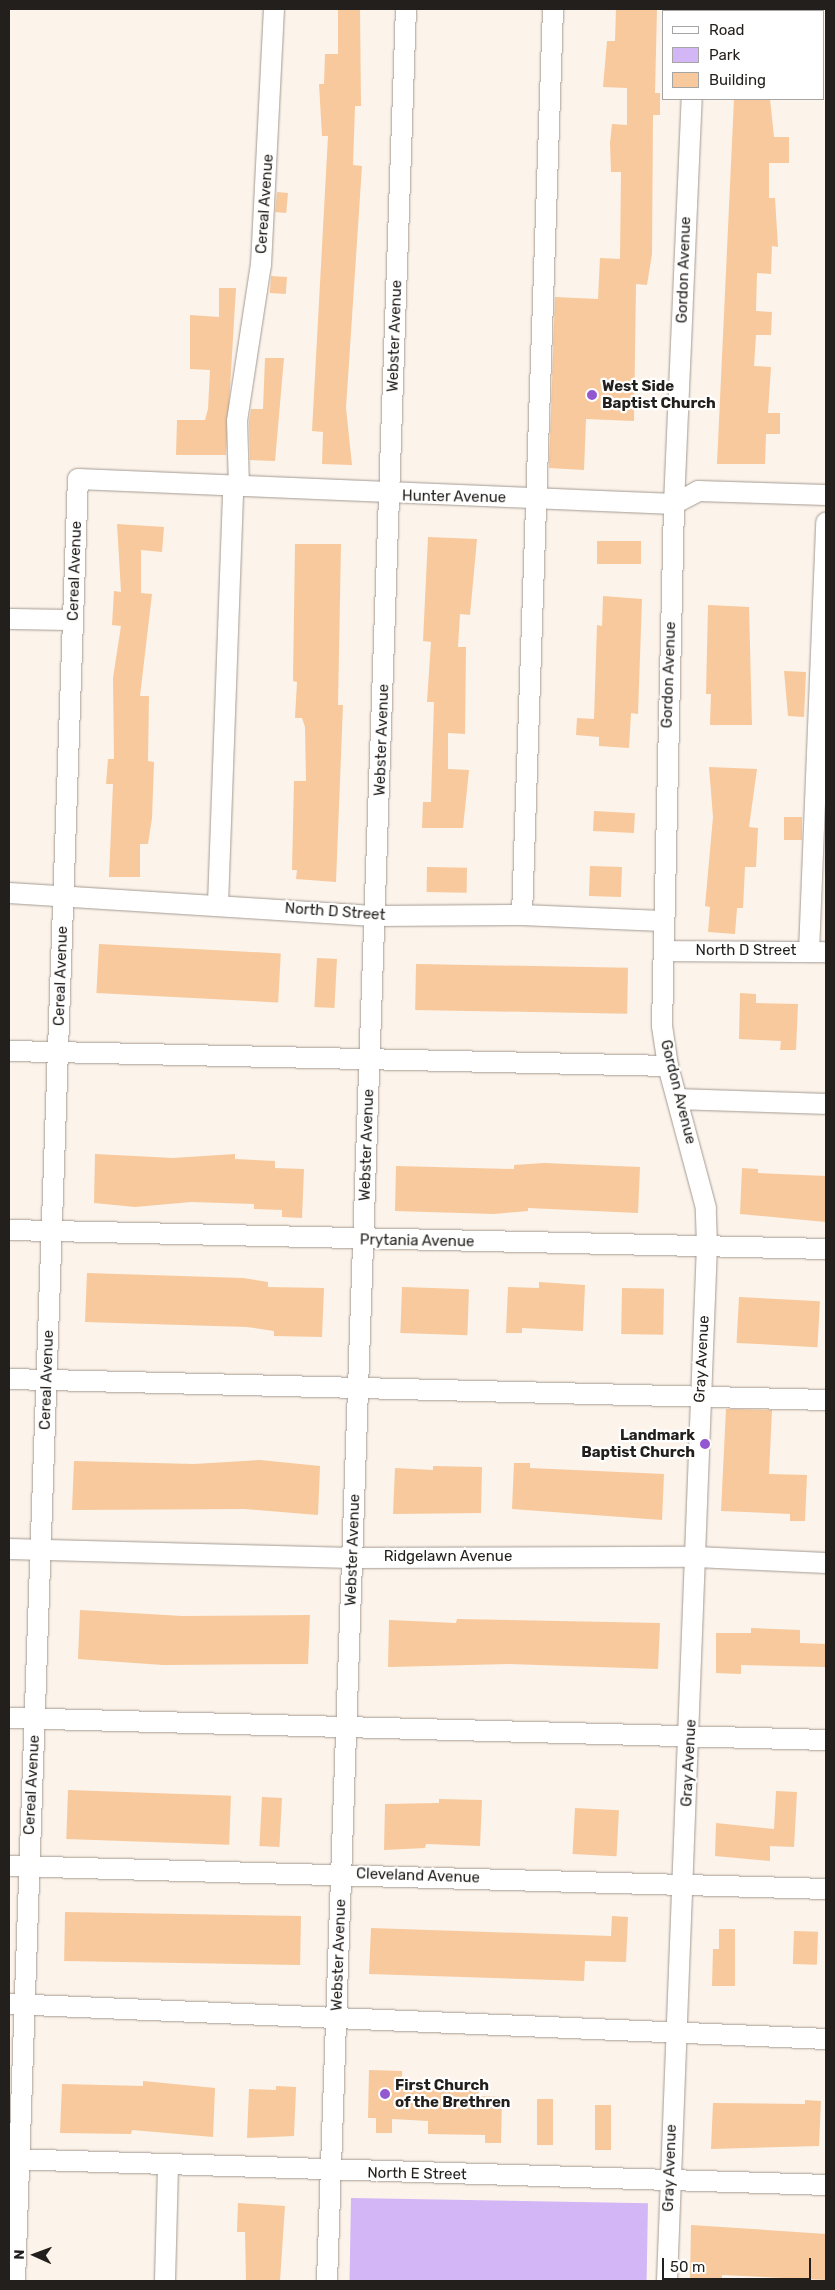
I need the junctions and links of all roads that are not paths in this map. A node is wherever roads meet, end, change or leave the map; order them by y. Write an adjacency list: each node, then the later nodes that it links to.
1 (274, 9): 6 (street, Cereal Avenue)
2 (406, 9): 7 (street, Webster Avenue)
3 (553, 9): 9 (street)
4 (692, 100): 10 (street, Gordon Avenue)
5 (78, 479): 6 (street, Hunter Avenue); 13 (street, Cereal Avenue)
6 (236, 487): 7 (street, Hunter Avenue); 16 (street, Cereal Avenue)
7 (389, 495): 9 (street, Hunter Avenue); 18 (street, Webster Avenue)
8 (826, 495): 10 (street)
9 (535, 499): 10 (street, Hunter Avenue); 17 (street)
10 (674, 504): 19 (street, Gordon Avenue)
11 (826, 522): 21 (street)
12 (9, 619): 13 (street)
13 (73, 620): 15 (street, Cereal Avenue)
14 (9, 893): 15 (street, North D Street)
15 (64, 893): 16 (street, North D Street); 23 (street, Cereal Avenue)
16 (218, 904): 18 (street, North D Street)
17 (522, 915): 18 (street, North D Street); 19 (street, North D Street)
18 (377, 916): 24 (street, Webster Avenue)
19 (662, 921): 20 (street, Gordon Avenue)
20 (665, 951): 21 (street, North D Street); 25 (street, Gordon Avenue)
21 (817, 952)
22 (9, 1051): 23 (street)
23 (58, 1052): 24 (street); 29 (street, Cereal Avenue)
24 (370, 1062): 25 (street); 30 (street, Webster Avenue)
25 (668, 1066): 26 (street, Gordon Avenue)
26 (678, 1100): 27 (street); 31 (street, Gordon Avenue)
27 (826, 1104)
28 (9, 1230): 29 (street, Prytania Avenue)
29 (54, 1231): 30 (street, Prytania Avenue); 34 (street, Cereal Avenue)
30 (363, 1241): 31 (street, Prytania Avenue); 35 (street, Webster Avenue)
31 (708, 1245): 32 (street, Prytania Avenue); 36 (street, Gray Avenue)
32 (826, 1249)
33 (9, 1379): 34 (street)
34 (46, 1380): 35 (street); 39 (street, Cereal Avenue)
35 (360, 1387): 36 (street); 41 (street, Webster Avenue)
36 (700, 1397): 37 (street); 40 (street, Gray Avenue)
37 (826, 1400)
38 (9, 1549): 39 (street, Ridgelawn Avenue)
39 (43, 1550): 41 (street, Ridgelawn Avenue); 44 (street, Cereal Avenue)
40 (696, 1557): 41 (street, Ridgelawn Avenue); 42 (street, Ridgelawn Avenue); 46 (street, Gray Avenue)
41 (352, 1558): 45 (street, Webster Avenue)
42 (826, 1563)
43 (9, 1718): 44 (street)
44 (36, 1719): 45 (street); 48 (street, Cereal Avenue)
45 (349, 1726): 46 (street); 49 (street, Webster Avenue)
46 (690, 1735): 47 (street); 50 (street, Gray Avenue)
47 (826, 1740)
48 (18, 1866): 49 (street, Cleveland Avenue); 52 (street, Cereal Avenue)
49 (342, 1874): 50 (street, Cleveland Avenue); 53 (street, Webster Avenue)
50 (682, 1884): 51 (street, Cleveland Avenue); 54 (street, Gray Avenue)
51 (826, 1889)
52 (17, 2004): 53 (street); 56 (street, Cereal Avenue)
53 (337, 2021): 54 (street); 58 (street, Webster Avenue)
54 (674, 2036): 55 (street); 59 (street, Gray Avenue)
55 (826, 2039)
56 (14, 2159): 57 (street, North E Street); 61 (street, Cereal Avenue)
57 (168, 2166): 58 (street, North E Street); 62 (street)
58 (329, 2172): 59 (street, North E Street); 63 (street, Webster Avenue)
59 (670, 2180): 60 (street, North E Street); 64 (street, Gray Avenue)
60 (826, 2185)
61 (15, 2281)
62 (165, 2281)
63 (327, 2281)
64 (667, 2281)

